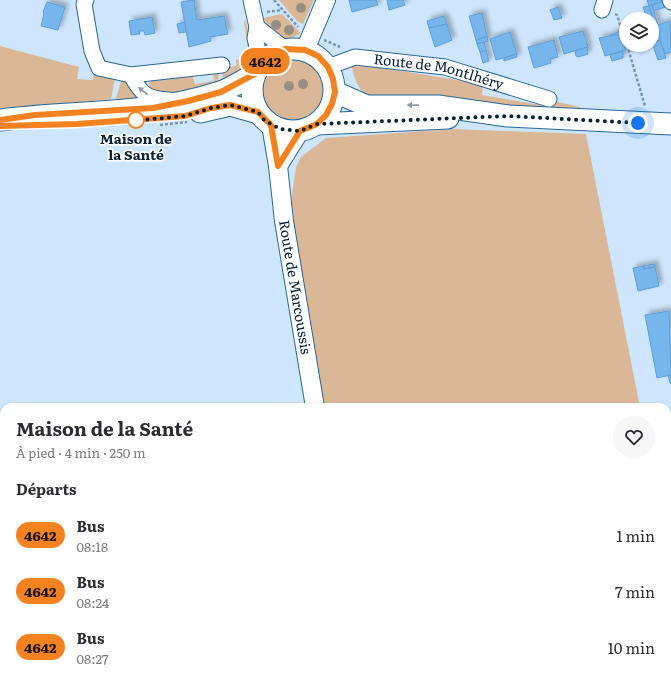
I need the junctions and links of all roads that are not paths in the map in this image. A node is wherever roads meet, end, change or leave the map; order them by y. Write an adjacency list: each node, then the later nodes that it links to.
1 (86, 0): 9 (street)
2 (251, 0): 4 (street)
3 (326, 0): 5 (street)
4 (257, 27): 5 (street); 8 (street)
5 (303, 42): 7 (main road); 8 (main road)
6 (222, 66): 9 (street)
7 (328, 67): 10 (main road); 11 (street, Route de Montlhéry)
8 (258, 69): 12 (main road); 14 (main road)
9 (131, 75): 12 (street, one-way to 9)
10 (335, 92): 13 (main road, one-way to 10); 18 (main road)
11 (549, 99)
12 (188, 101): 15 (main road)
13 (508, 116): 16 (main road); 18 (main road)
14 (265, 119): 17 (main road); 18 (main road); 19 (street, Route de Marcoussis)
15 (0, 120)
16 (671, 124)
17 (0, 126)
18 (309, 127): 19 (street)
19 (278, 166): 20 (street, Route de Marcoussis)
20 (314, 403)

